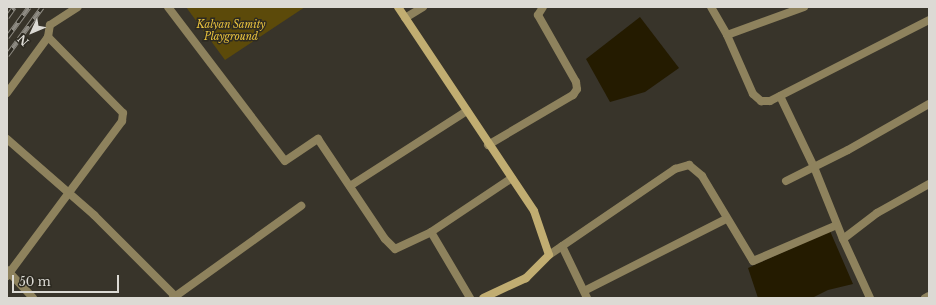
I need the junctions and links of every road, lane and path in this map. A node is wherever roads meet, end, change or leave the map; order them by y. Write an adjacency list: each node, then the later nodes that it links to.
1 (78, 7): 11 (street)
2 (168, 7): 22 (street)
3 (398, 7): 8 (street)
4 (423, 7): 8 (street)
5 (543, 7): 17 (street)
6 (711, 7): 10 (street)
7 (804, 7): 10 (street)
8 (405, 18): 15 (street)
9 (929, 20): 13 (street)
10 (727, 35): 13 (street)
11 (48, 38): 12 (street); 23 (street)
12 (7, 93)
13 (780, 96): 18 (street)
14 (929, 104): 18 (street)
15 (467, 111): 17 (street); 22 (street)
16 (7, 139): 23 (street)
17 (488, 145): 19 (street)
18 (814, 167): 20 (street); 26 (street)
19 (512, 178): 27 (street); 30 (street)
20 (786, 180)
21 (929, 184): 28 (street)
22 (350, 186): 27 (street)
23 (67, 192): 31 (street); 34 (street)
24 (301, 206): 34 (street)
25 (726, 219): 26 (street); 29 (street); 32 (street)
26 (837, 225): 28 (street)
27 (431, 232): 36 (street)
28 (842, 239): 38 (street)
29 (562, 246): 30 (street); 32 (street)
30 (549, 255): 37 (street)
31 (8, 273): 35 (street)
32 (585, 295)
33 (929, 296): 39 (street)
34 (174, 297)
35 (33, 298)
36 (470, 298)
37 (483, 298)
38 (870, 298)
39 (925, 298)

